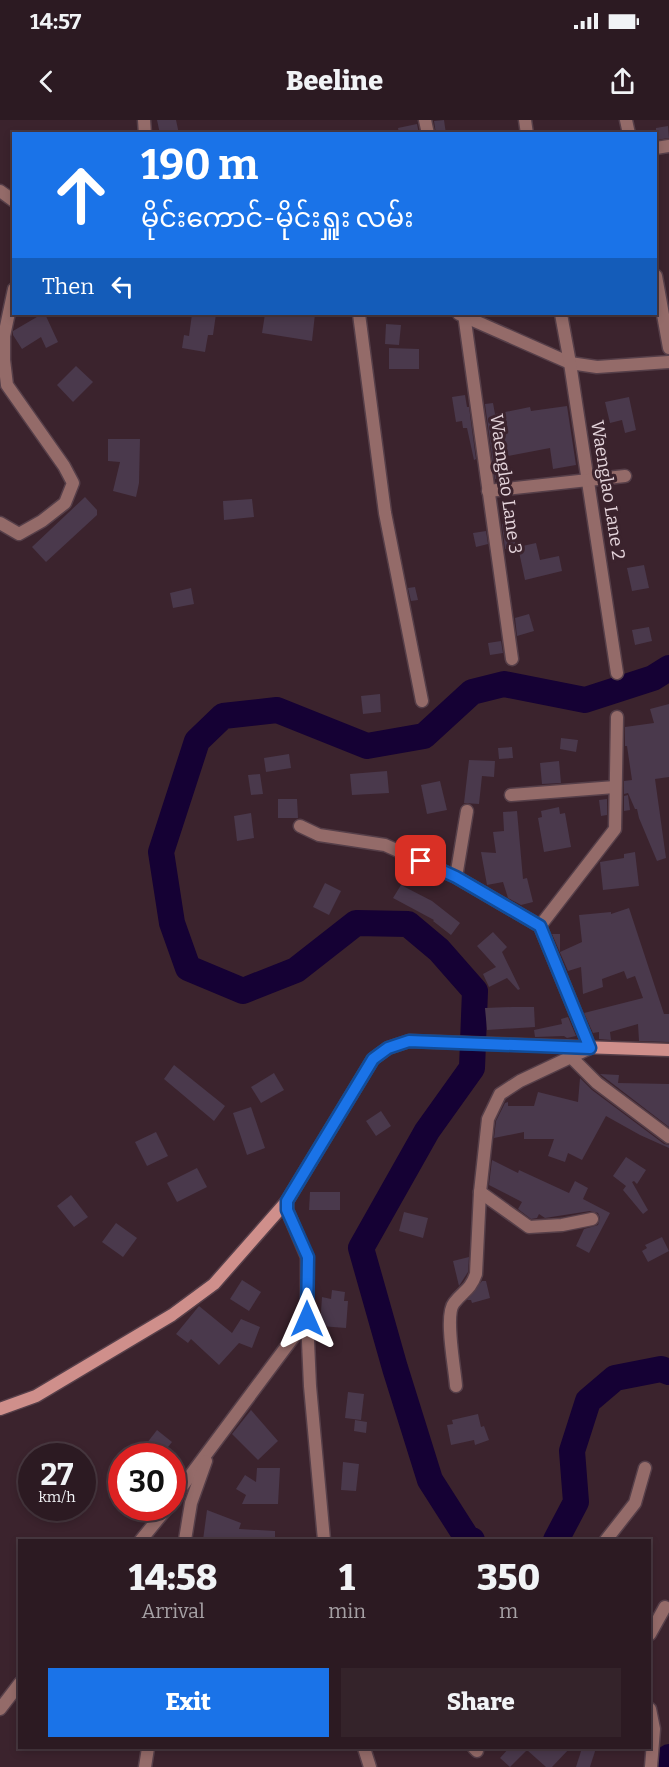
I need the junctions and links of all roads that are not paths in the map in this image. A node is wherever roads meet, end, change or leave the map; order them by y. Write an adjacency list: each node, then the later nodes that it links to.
1 (657, 282): 7 (street)
2 (12, 298): 13 (street)
3 (360, 315): 16 (street)
4 (461, 315): 12 (street, Waenglao Lane 3)
5 (463, 315): 9 (street)
6 (561, 315): 9 (street, Waenglao Lane 2)
7 (669, 348)
8 (669, 362): 9 (street)
9 (570, 363): 11 (street, Waenglao Lane 2)
10 (625, 476): 11 (street)
11 (588, 481): 12 (street); 15 (street, Waenglao Lane 2)
12 (488, 491): 14 (street, Waenglao Lane 3)
13 (0, 523)
14 (512, 659)
15 (617, 673)
16 (422, 701)
17 (617, 717): 18 (street)
18 (615, 788): 19 (street); 23 (street)
19 (511, 795)
20 (467, 811): 22 (street)
21 (300, 826): 22 (street)
22 (456, 877): 23 (street)
23 (540, 926): 24 (street)
24 (590, 1048): 25 (main road); 26 (street); 29 (main road)
25 (669, 1050)
26 (571, 1057): 27 (street); 28 (street)
27 (669, 1137)
28 (480, 1192): 30 (street); 32 (street)
29 (287, 1201): 31 (street); 33 (main road)
30 (592, 1219)
31 (307, 1319): 34 (street); 40 (street)
32 (456, 1386)
33 (0, 1409)
34 (211, 1449): 36 (street); 39 (street)
35 (645, 1468): 41 (street)
36 (186, 1482)
37 (156, 1521): 38 (street)
38 (142, 1539)
39 (185, 1539)
40 (324, 1539)
41 (607, 1539)
42 (665, 1607): 43 (street)
43 (651, 1632)
44 (18, 1686): 45 (street)
45 (0, 1709)
46 (651, 1714): 51 (street)
47 (148, 1749): 49 (street)
48 (364, 1749): 50 (street)
49 (145, 1767)
50 (370, 1767)
51 (651, 1767)

